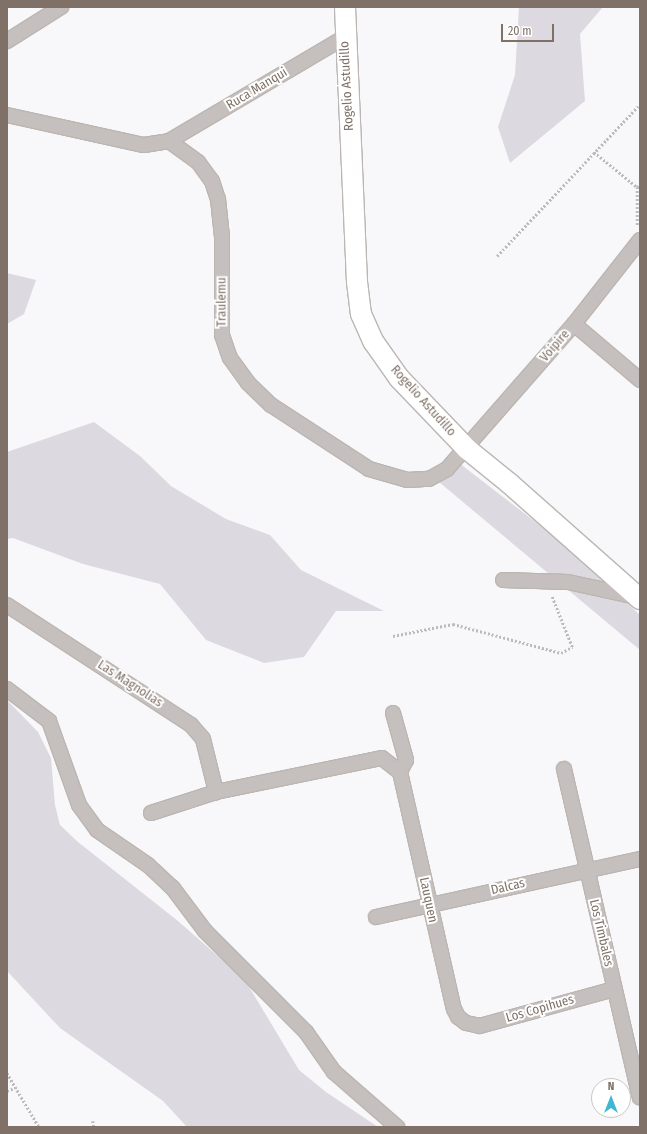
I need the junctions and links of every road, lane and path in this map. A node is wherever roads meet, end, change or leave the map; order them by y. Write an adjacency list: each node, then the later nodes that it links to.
1 (60, 7): 4 (street)
2 (345, 7): 3 (street, Rogelio Astudillo)
3 (345, 37): 7 (street, Ruca Manqui); 14 (street, Rogelio Astudillo)
4 (7, 41)
5 (640, 104): 8 (path)
6 (7, 115): 7 (street)
7 (169, 141): 14 (street, Traulemu)
8 (594, 152): 9 (path); 11 (path)
9 (639, 186): 10 (path)
10 (638, 242): 12 (street, Voipire)
11 (497, 256)
12 (574, 324): 13 (street); 14 (street, Voipire)
13 (640, 380)
14 (467, 448): 17 (street, Rogelio Astudillo)
15 (503, 580): 16 (street)
16 (546, 581): 17 (street); 19 (path)
17 (638, 598)
18 (7, 605): 24 (street, Las Magnolias)
19 (393, 636)
20 (7, 689): 39 (street)
21 (393, 713): 23 (street)
22 (564, 769): 27 (street, Los Timbales)
23 (400, 772): 24 (street); 28 (street, Lauquen)
24 (216, 792): 25 (street)
25 (151, 814)
26 (640, 859): 27 (street, Dalcas)
27 (586, 869): 28 (street, Dalcas); 30 (street, Los Timbales)
28 (429, 904): 29 (street, Dalcas); 31 (street, Lauquen)
29 (376, 917)
30 (614, 989): 31 (street, Los Copihues); 35 (street, Los Timbales)
31 (466, 1023)
32 (7, 1073): 33 (path)
33 (14, 1088): 34 (path); 37 (path)
34 (7, 1091)
35 (640, 1097)
36 (93, 1121): 38 (path)
37 (38, 1127)
38 (94, 1127)
39 (397, 1127)

